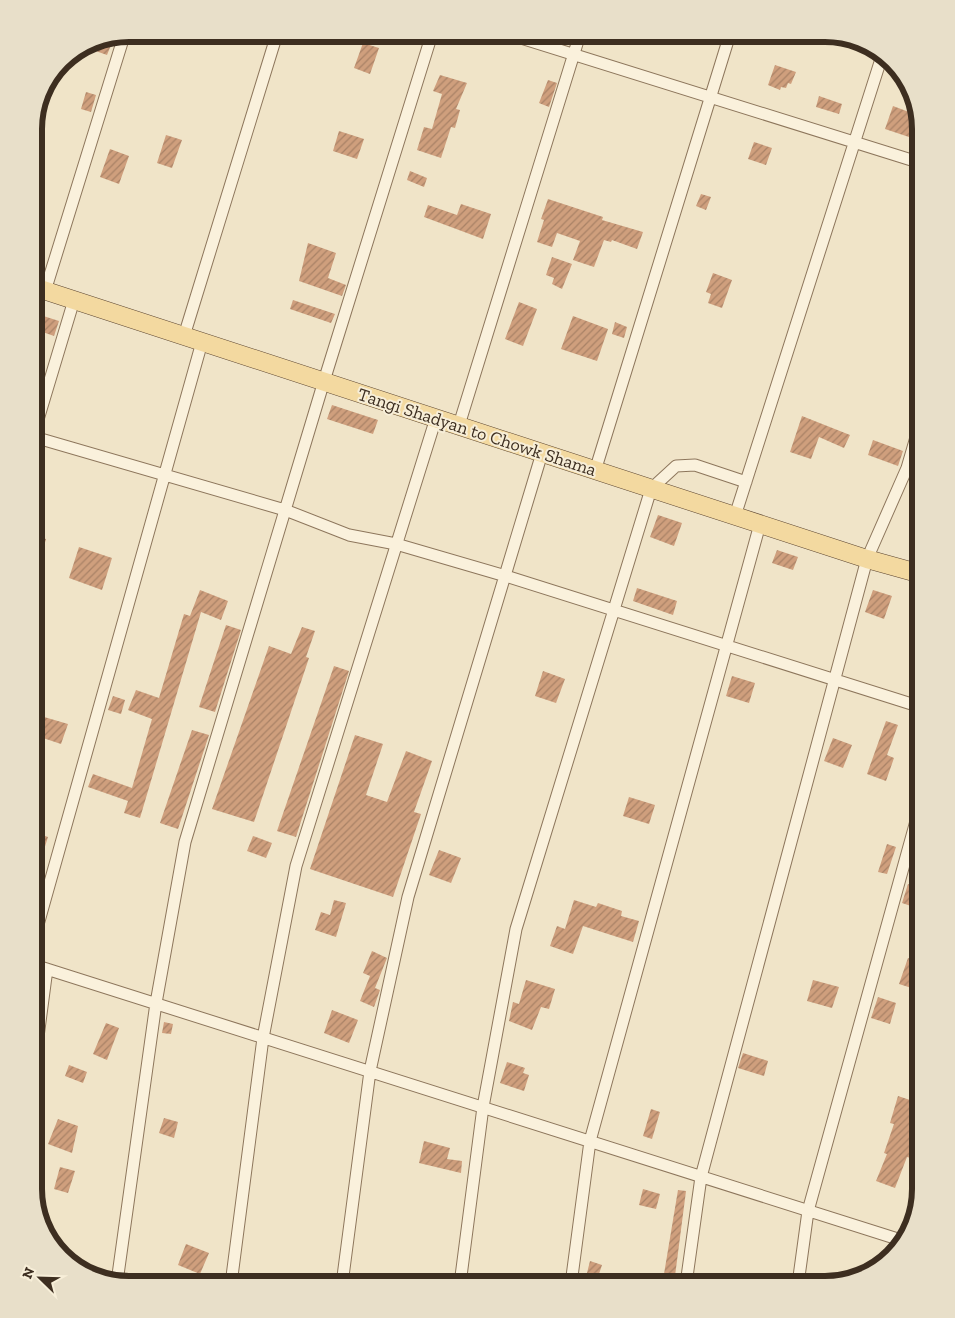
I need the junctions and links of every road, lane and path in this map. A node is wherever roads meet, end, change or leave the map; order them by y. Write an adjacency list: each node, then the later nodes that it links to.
1 (274, 42): 15 (street)
2 (429, 42): 17 (street)
3 (122, 43): 12 (street)
4 (536, 43): 7 (street)
5 (577, 43): 7 (street)
6 (727, 43): 9 (street)
7 (574, 54): 9 (street); 20 (street)
8 (880, 62): 10 (street)
9 (710, 97): 10 (street); 24 (street)
10 (855, 142): 11 (street); 26 (street)
11 (912, 160)
12 (43, 280)
13 (43, 290): 14 (main road, Tangi Shadyan to Chowk Shama)
14 (74, 300): 15 (main road, Tangi Shadyan to Chowk Shama); 18 (street)
15 (184, 336): 16 (main road, Tangi Shadyan to Chowk Shama)
16 (202, 342): 17 (main road, Tangi Shadyan to Chowk Shama); 25 (street)
17 (324, 381): 19 (main road, Tangi Shadyan to Chowk Shama); 28 (street)
18 (43, 404)
19 (436, 418): 20 (main road, Tangi Shadyan to Chowk Shama); 31 (street)
20 (459, 425): 23 (main road, Tangi Shadyan to Chowk Shama)
21 (43, 439): 25 (street)
22 (912, 451): 32 (street)
23 (542, 453): 24 (main road, Tangi Shadyan to Chowk Shama); 34 (street)
24 (595, 471): 27 (main road, Tangi Shadyan to Chowk Shama)
25 (165, 474): 28 (street); 40 (street)
26 (746, 482): 27 (street); 29 (street)
27 (651, 489): 29 (main road, Tangi Shadyan to Chowk Shama); 35 (street)
28 (285, 510): 31 (street); 43 (street)
29 (735, 516): 30 (main road, Tangi Shadyan to Chowk Shama)
30 (760, 524): 32 (main road, Tangi Shadyan to Chowk Shama); 36 (street)
31 (396, 544): 34 (street); 45 (street)
32 (867, 559): 33 (main road, Tangi Shadyan to Chowk Shama); 37 (street)
33 (912, 572)
34 (504, 577): 35 (street); 46 (street)
35 (614, 611): 36 (street); 47 (street)
36 (727, 647): 37 (street); 48 (street)
37 (835, 680): 38 (street); 49 (street)
38 (912, 704)
39 (912, 835): 50 (street)
40 (42, 910)
41 (42, 968): 42 (street)
42 (47, 969): 43 (street); 44 (street)
43 (156, 1004): 45 (street); 52 (street)
44 (42, 1005)
45 (263, 1038): 46 (street); 53 (street)
46 (370, 1072): 47 (street); 54 (street)
47 (483, 1107): 48 (street); 55 (street)
48 (590, 1141): 49 (street); 56 (street)
49 (701, 1177): 50 (street); 57 (street)
50 (808, 1211): 51 (street); 58 (street)
51 (897, 1239)
52 (118, 1274)
53 (232, 1275)
54 (343, 1275)
55 (461, 1275)
56 (572, 1276)
57 (687, 1276)
58 (799, 1276)

